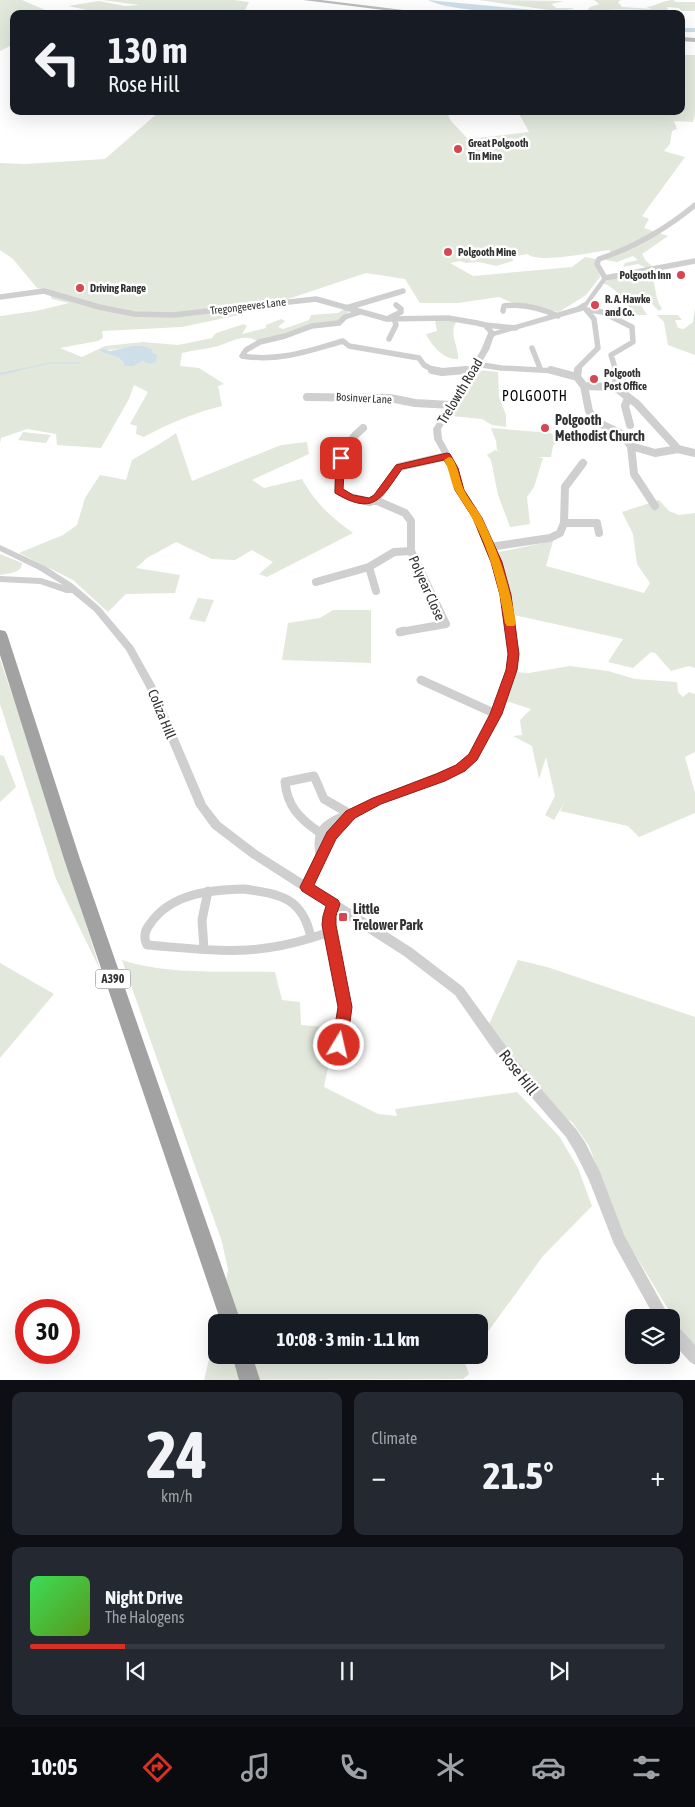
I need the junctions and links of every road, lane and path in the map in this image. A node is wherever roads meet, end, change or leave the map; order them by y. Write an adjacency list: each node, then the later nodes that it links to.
1 (306, 0): 2 (main road)
2 (397, 10)
3 (695, 205): 5 (street)
4 (695, 261): 5 (street)
5 (605, 278): 10 (street)
6 (403, 291): 9 (street)
7 (0, 297): 9 (street, Tregongeeves Lane)
8 (396, 305): 14 (street)
9 (346, 308): 12 (street, Tregongeeves Lane)
10 (587, 308): 13 (street); 21 (street); 22 (street)
11 (503, 310): 13 (street)
12 (360, 312): 14 (street, Tregongeeves Lane); 19 (street)
13 (558, 316): 16 (street)
14 (390, 319): 15 (street, Tregongeeves Lane); 18 (street)
15 (485, 325): 16 (street, Tregongeeves Lane); 17 (street)
16 (516, 328): 17 (street)
17 (493, 334): 23 (street, Trelowth Road)
18 (389, 339)
19 (343, 341): 23 (street)
20 (532, 348): 24 (street)
21 (598, 348): 22 (street); 25 (street)
22 (611, 355): 27 (street)
23 (473, 367): 24 (street); 30 (street, Trelowth Road)
24 (540, 368): 25 (street)
25 (577, 377): 26 (street)
26 (584, 386): 27 (street); 33 (street)
27 (615, 387): 29 (street)
28 (307, 397): 30 (street, Bosinver Lane)
29 (628, 398): 31 (street); 34 (street)
30 (451, 405): 36 (street, Trelowth Road)
31 (630, 425)
32 (363, 428): 38 (street, Polyear Close)
33 (631, 446): 34 (street); 39 (street)
34 (678, 449): 35 (street)
35 (695, 453)
36 (447, 456): 38 (street); 42 (street, Trelowth Road)
37 (583, 463): 40 (street)
38 (375, 500): 44 (street, Polyear Close)
39 (655, 506)
40 (564, 523): 41 (street); 42 (street)
41 (599, 533)
42 (490, 547): 55 (street, Trelowth Road)
43 (2, 551): 45 (street, Coliza Hill)
44 (410, 551): 46 (street); 52 (street, Polyear Close)
45 (36, 566): 47 (street); 51 (street, Coliza Hill)
46 (369, 567): 49 (street); 50 (street)
47 (23, 578): 48 (street); 51 (street)
48 (3, 579)
49 (316, 582)
50 (376, 590)
51 (77, 594): 59 (street, Coliza Hill)
52 (400, 632)
53 (1, 641): 67 (highway, A390)
54 (421, 680): 55 (street)
55 (496, 714): 56 (street, Trelowth Road)
56 (350, 814): 57 (street); 57 (street); 58 (street, Trelowth Road)
57 (319, 832): 58 (street)
58 (321, 860): 59 (street, Trelowth Road)
59 (306, 887): 61 (street, Rose Hill)
60 (208, 891): 63 (street); 64 (street); 64 (street)
61 (334, 904): 62 (street); 66 (street, Rose Hill)
62 (330, 932): 63 (street); 65 (street)
63 (310, 939): 64 (street)
64 (204, 949)
65 (339, 1045)
66 (658, 1309)
67 (227, 1314)
68 (680, 1339): 69 (street)
69 (695, 1356)
70 (245, 1364): 71 (highway)
71 (250, 1380)

